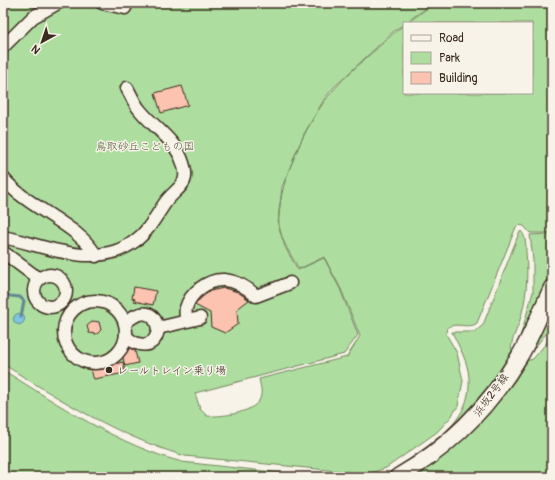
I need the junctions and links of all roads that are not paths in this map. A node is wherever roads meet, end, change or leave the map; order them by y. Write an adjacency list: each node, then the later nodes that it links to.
1 (58, 3): 4 (street)
2 (102, 3): 3 (street)
3 (124, 8)
4 (3, 47)
5 (127, 88): 9 (street)
6 (3, 178): 9 (street)
7 (3, 237): 9 (street)
8 (3, 252): 10 (street)
9 (96, 256)
10 (39, 279): 13 (street); 13 (street)
11 (290, 283): 16 (street)
12 (552, 288): 20 (street, 浜坂2号線)
13 (64, 301): 14 (street)
14 (73, 310): 17 (street); 19 (street)
15 (200, 318): 16 (street)
16 (186, 320): 18 (street)
17 (126, 323): 18 (street); 19 (street)
18 (158, 328): 19 (street)
19 (126, 336)
20 (398, 477)

